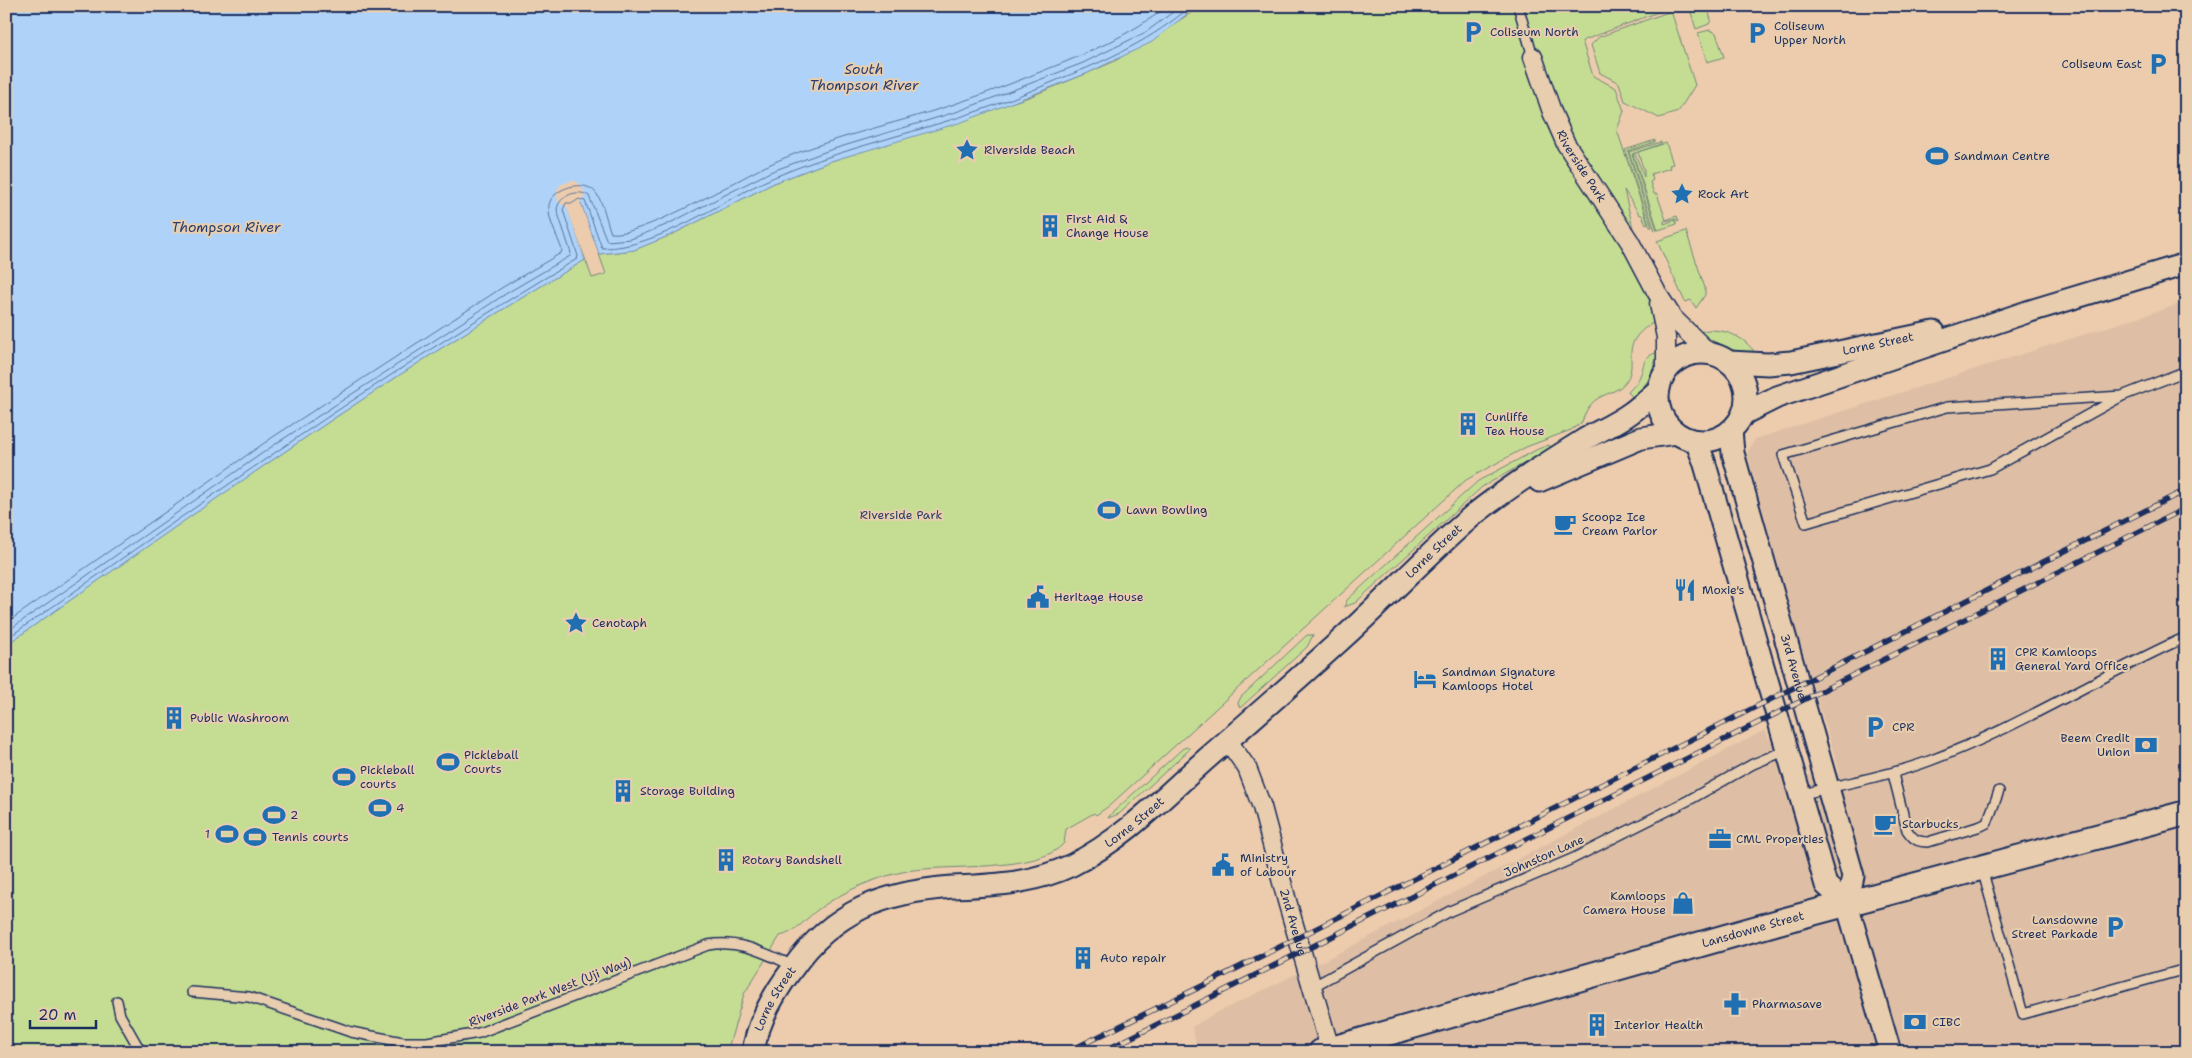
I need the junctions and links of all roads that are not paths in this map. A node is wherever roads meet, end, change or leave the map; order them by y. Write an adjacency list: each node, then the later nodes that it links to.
1 (1518, 6): 2 (lane, Riverside Park)
2 (1533, 57): 4 (street, Riverside Park)
3 (2186, 264): 5 (street, Lorne Street)
4 (1657, 293): 6 (street, Riverside Park); 8 (street, Riverside Park)
5 (2027, 312): 6 (street, Lorne Street); 10 (street, Lorne Street)
6 (1720, 358): 8 (street); 10 (street)
7 (2186, 371): 9 (lane)
8 (1662, 380): 11 (street); 13 (street, Lorne Street)
9 (2122, 396): 9 (lane)
10 (1737, 422): 12 (street); 18 (street, 3rd Avenue)
11 (1676, 433): 12 (street); 13 (street, Lorne Street)
12 (1696, 441): 16 (street)
13 (1488, 504): 15 (street, Lorne Street)
14 (2186, 637): 17 (lane)
15 (1228, 741): 24 (street, Lorne Street); 26 (street, 2nd Avenue)
16 (1787, 750): 20 (street); 26 (lane, Johnston Lane)
17 (1893, 774): 18 (lane); 19 (lane)
18 (1828, 787): 20 (lane); 23 (street, 3rd Avenue)
19 (1999, 791)
20 (1800, 795): 23 (street)
21 (2186, 813): 22 (main road, Lansdowne Street)
22 (1981, 868): 23 (main road, Lansdowne Street); 25 (lane)
23 (1847, 904): 29 (main road, Lansdowne Street); 30 (street, 3rd Avenue)
24 (794, 966): 27 (lane, Riverside Park West (Uji Way)); 32 (street, Lorne Street)
25 (2186, 969)
26 (1312, 986): 29 (street, 2nd Avenue)
27 (192, 992)
28 (117, 1001): 31 (lane)
29 (1327, 1051)
30 (1886, 1051)
31 (141, 1052)
32 (754, 1052)

